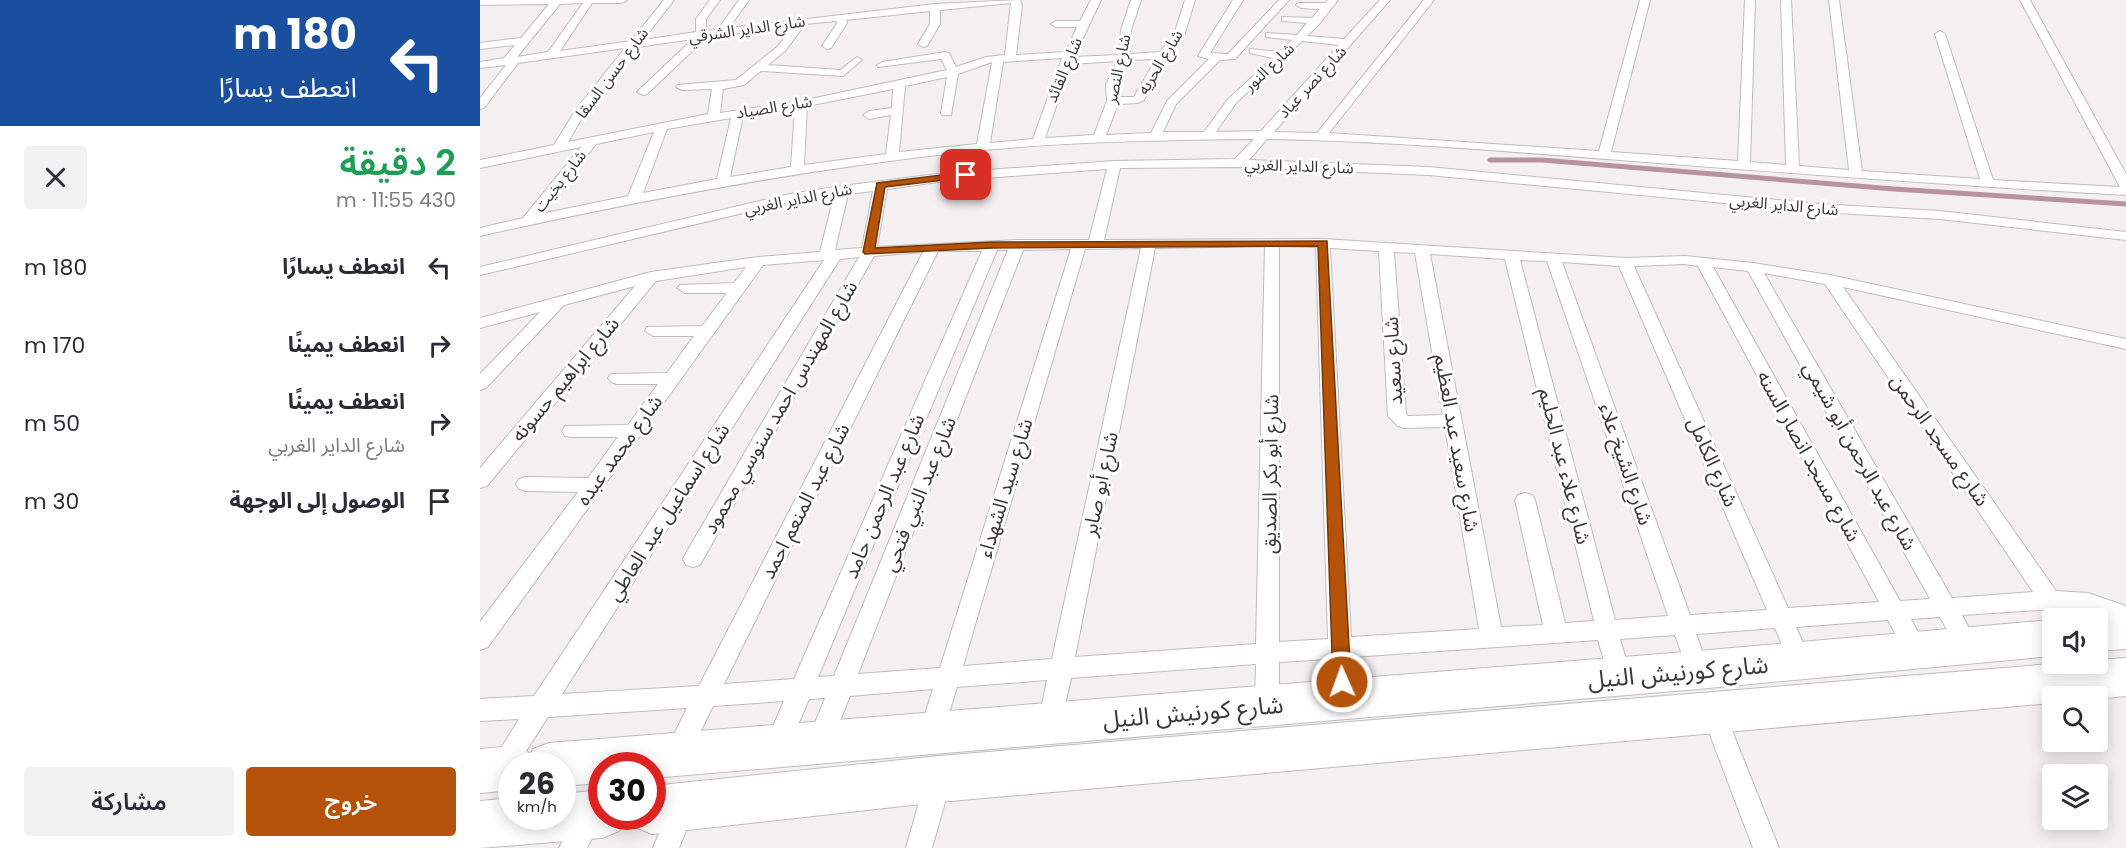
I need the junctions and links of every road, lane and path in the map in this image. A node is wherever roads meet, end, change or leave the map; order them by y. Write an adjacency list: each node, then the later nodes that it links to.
1 (622, 0): 20 (street)
2 (669, 0): 41 (street, شارع حسن السقا)
3 (715, 0): 35 (street)
4 (744, 0): 34 (street)
5 (879, 0): 27 (street)
6 (1014, 0): 25 (street, شارع الداير الشرقي); 49 (street)
7 (1096, 0): 33 (street, شارع القائد)
8 (1136, 0): 50 (street, شارع النصر)
9 (1190, 0): 47 (street, شارع الحريه)
10 (1238, 0): 51 (street)
11 (1284, 0): 51 (street)
12 (1385, 0): 40 (street, شارع نصر عياد)
13 (1429, 0): 75 (street)
14 (1645, 0): 82 (street)
15 (1750, 0): 85 (street)
16 (1786, 0): 88 (street)
17 (1834, 0): 89 (street)
18 (2025, 0): 93 (street)
19 (554, 1): 20 (street); 22 (street); 39 (street)
20 (589, 1): 46 (street)
21 (480, 2): 22 (street)
22 (496, 2): 26 (street)
23 (1331, 3): 24 (street); 31 (street, شارع النور)
24 (1301, 5)
25 (935, 7): 27 (street, شارع الداير الشرقي); 42 (street)
26 (488, 9)
27 (864, 14): 28 (street, شارع الداير الشرقي)
28 (840, 17): 30 (street, شارع الداير الشرقي); 44 (street)
29 (1285, 19): 31 (street)
30 (802, 21): 34 (street, شارع الداير الشرقي); 57 (street)
31 (1317, 21): 38 (street, شارع النور)
32 (1056, 24): 33 (street)
33 (1083, 24): 52 (street, شارع القائد)
34 (721, 32): 35 (street, شارع الداير الشرقي)
35 (703, 34): 41 (street, شارع الداير الشرقي); 62 (street)
36 (1940, 34): 92 (street)
37 (1270, 35): 38 (street)
38 (1299, 39): 40 (street); 48 (street, شارع النور)
39 (524, 41): 43 (street); 53 (street)
40 (1348, 43): 73 (street, شارع نصر عياد)
41 (633, 44): 46 (street, شارع الداير الشرقي); 80 (street, شارع حسن السقا)
42 (922, 44)
43 (480, 46)
44 (827, 46)
45 (1254, 51): 48 (street)
46 (552, 55): 53 (street, شارع الداير الشرقي)
47 (1163, 55): 50 (street, شارع الصياد); 63 (street, شارع الحريه)
48 (1282, 56): 72 (street, شارع النور)
49 (1004, 57): 52 (street, شارع الصياد); 58 (street, شارع الصياد); 79 (street)
50 (1124, 57): 52 (street, شارع الصياد); 63 (street, شارع النصر)
51 (1217, 57): 74 (street)
52 (1067, 58): 78 (street, شارع القائد)
53 (511, 60): 55 (street, شارع الداير الشرقي); 65 (street)
54 (857, 60): 57 (street)
55 (480, 65)
56 (882, 65): 58 (street)
57 (759, 68): 60 (street)
58 (953, 72): 59 (street, شارع الصياد); 67 (street)
59 (899, 84): 64 (street, شارع الصياد); 66 (street)
60 (721, 85): 61 (street); 70 (street)
61 (682, 87)
62 (643, 92)
63 (1113, 101): 76 (street, شارع النصر)
64 (801, 104): 68 (street, شارع الصياد); 87 (street)
65 (480, 106)
66 (898, 111): 69 (street); 81 (street)
67 (947, 113)
68 (738, 114): 70 (street, شارع الصياد); 90 (street)
69 (869, 115)
70 (713, 117): 71 (street, شارع الصياد)
71 (662, 126): 77 (street, شارع الصياد); 96 (street)
72 (1208, 135): 73 (street, شارع الداير الغربي); 74 (street, شارع الداير الغربي)
73 (1264, 135): 75 (street, شارع الداير الغربي); 83 (street, شارع نصر عياد)
74 (1155, 136): 76 (street, شارع الداير الغربي)
75 (1320, 137): 82 (street, شارع الداير الغربي)
76 (1099, 138): 78 (street, شارع الداير الغربي)
77 (591, 142): 80 (street, شارع الصياد); 97 (street, شارع بخيت)
78 (1038, 142): 79 (street, شارع الداير الغربي)
79 (983, 146): 81 (street, شارع الداير الغربي)
80 (558, 149): 84 (street, شارع الصياد)
81 (892, 154): 87 (street, شارع الداير الغربي)
82 (1604, 155): 85 (street, شارع الداير الغربي)
83 (1239, 163): 86 (street, شارع الداير الغربي); 99 (street, شارع الداير الغربي)
84 (480, 164)
85 (1744, 164): 88 (street, شارع الداير الغربي)
86 (1114, 165): 91 (street, شارع الداير الغربي); 101 (street, شارع سيد الشهداء)
87 (797, 168): 90 (street, شارع الداير الغربي)
88 (1793, 169): 89 (street, شارع الداير الغربي)
89 (1856, 175): 92 (street, شارع الداير الغربي)
90 (723, 181): 96 (street, شارع الداير الغربي)
91 (881, 185): 94 (street, شارع الداير الغربي); 109 (street, شارع المهندس احمد سنوسي محمود)
92 (1988, 185): 95 (street, شارع الداير الغربي)
93 (2126, 186)
94 (842, 190): 110 (street, شارع اسماعيل عبد العاطي); 117 (street, شارع الداير الغربي)
95 (2126, 191)
96 (634, 198): 97 (street, شارع الداير الغربي)
97 (530, 220): 98 (street, شارع الداير الغربي)
98 (480, 232)
99 (2126, 236)
100 (1272, 242): 102 (street); 104 (street); 158 (street, شارع أبو بكر الصديق)
101 (1088, 243): 103 (street); 104 (street); 162 (street, شارع سيد الشهداء)
102 (1323, 243): 107 (street); 156 (street)
103 (1018, 244): 105 (street); 165 (street, شارع عبد النبي فتحي)
104 (1149, 244): 160 (street, شارع أبو صابر)
105 (992, 245): 106 (street); 166 (street, شارع عبد الرحمن حامد)
106 (933, 247): 109 (street); 167 (street, شارع عبد المنعم احمد)
107 (1386, 247): 108 (street); 130 (street, شارع سعيد)
108 (1422, 249): 111 (street); 130 (street, شارع سعيد عبد العظيم)
109 (869, 252): 110 (street); 137 (street, شارع المهندس احمد سنوسي محمود)
110 (831, 255): 113 (street); 170 (street, شارع اسماعيل عبد العاطي)
111 (1511, 255): 112 (street); 149 (street, شارع علاء عبد الحليم)
112 (1553, 257): 115 (street); 148 (street, شارع الشيخ علاء)
113 (758, 261): 118 (street); 121 (street, شارع محمد عبده)
114 (1703, 261): 115 (street); 116 (street); 142 (street, شارع مسجد انصار السنه)
115 (1625, 262): 145 (street, شارع الكامل)
116 (1754, 267): 119 (street); 138 (street, شارع عبد الرحمن أبو شيمي)
117 (480, 271)
118 (651, 277): 122 (street); 133 (street, شارع ابراهيم حسونه)
119 (1830, 280): 126 (street); 139 (street, شارع مسجد الرحمن)
120 (685, 288): 121 (street)
121 (738, 288): 124 (street, شارع محمد عبده)
122 (560, 300): 123 (street); 129 (street)
123 (480, 323)
124 (707, 330): 125 (street); 128 (street, شارع محمد عبده)
125 (653, 331)
126 (2126, 344)
127 (617, 378): 128 (street)
128 (672, 379): 131 (street, شارع محمد عبده)
129 (481, 382)
130 (1454, 421): 153 (street, شارع سعيد عبد العظيم)
131 (634, 430): 132 (street); 135 (street, شارع محمد عبده)
132 (571, 431)
133 (480, 481)
134 (526, 484): 135 (street)
135 (594, 485): 154 (street, شارع محمد عبده)
136 (1525, 500): 152 (street)
137 (693, 559)
138 (1944, 606): 142 (street); 146 (street); 155 (street, شارع عبد الرحمن أبو شيمي)
139 (2044, 608)
140 (2074, 608): 141 (street)
141 (2106, 608)
142 (1893, 609): 145 (street); 157 (street, شارع مسجد انصار السنه)
143 (2108, 609): 144 (street)
144 (2126, 615)
145 (1780, 617): 148 (street); 159 (street, شارع الكامل)
146 (2042, 617)
147 (2042, 621): 155 (highway, شارع كورنيش النيل)
148 (1682, 624): 149 (street); 161 (street, شارع الشيخ علاء)
149 (1607, 630): 152 (street); 163 (street, شارع علاء عبد الحليم)
150 (2126, 631): 151 (highway)
151 (2108, 632)
152 (1556, 634): 153 (street)
153 (1492, 638): 156 (street)
154 (480, 639)
155 (1967, 645): 157 (highway, شارع كورنيش النيل)
156 (1340, 648): 158 (street); 168 (street)
157 (1916, 650): 159 (highway, شارع كورنيش النيل)
158 (1268, 653): 160 (street); 169 (street, شارع أبو بكر الصديق)
159 (1800, 661): 161 (highway, شارع كورنيش النيل)
160 (1062, 669): 162 (street); 173 (street, شارع أبو صابر)
161 (1698, 670): 163 (highway, شارع كورنيش النيل)
162 (948, 677): 165 (street); 174 (street, شارع سيد الشهداء)
163 (1619, 677): 168 (highway, شارع كورنيش النيل)
164 (2125, 679): 172 (highway, شارع كورنيش النيل)
165 (842, 686): 166 (street); 175 (street, شارع عبد النبي فتحي)
166 (801, 689): 167 (street); 176 (street, شارع عبد الرحمن حامد)
167 (706, 696): 170 (street); 177 (street, شارع عبد المنعم احمد)
168 (1342, 699): 169 (highway, شارع كورنيش النيل)
169 (1267, 705): 173 (highway, شارع كورنيش النيل)
170 (541, 706): 171 (street); 179 (street, شارع اسماعيل عبد العاطي)
171 (480, 710)
172 (1713, 711): 180 (highway, شارع كورنيش النيل); 186 (street)
173 (1050, 724): 174 (highway, شارع كورنيش النيل)
174 (931, 734): 175 (highway, شارع كورنيش النيل)
175 (819, 743): 176 (highway, شارع كورنيش النيل)
176 (776, 746): 177 (highway, شارع كورنيش النيل)
177 (676, 755): 178 (highway, شارع كورنيش النيل)
178 (576, 763)
179 (497, 769)
180 (939, 779): 181 (highway, شارع كورنيش النيل); 185 (street)
181 (668, 808): 184 (street)
182 (480, 825): 183 (highway)
183 (588, 826)
184 (666, 848)
185 (919, 848)
186 (1767, 848)

